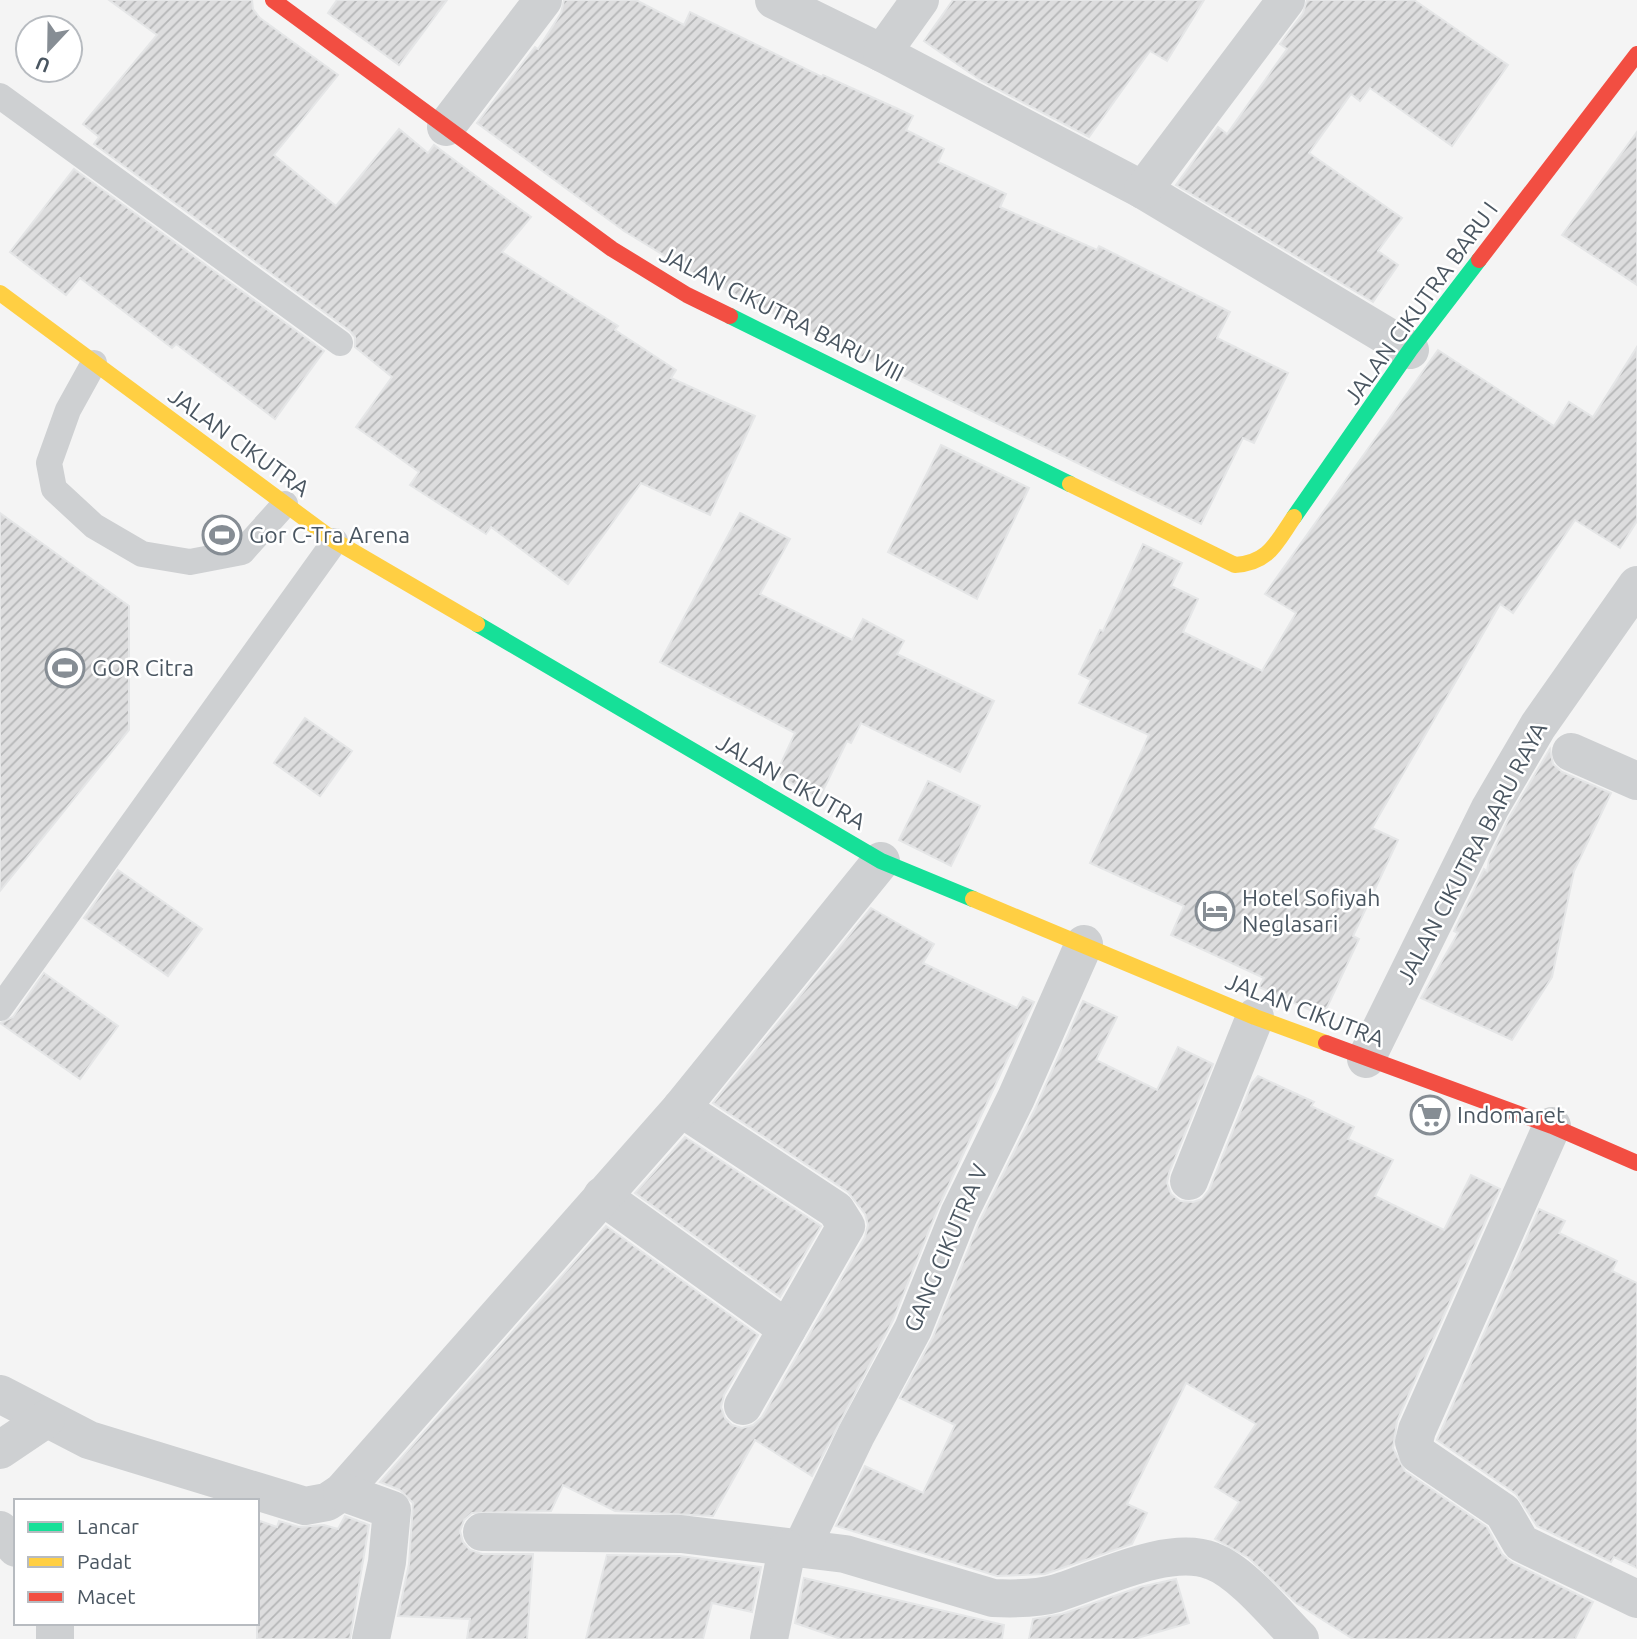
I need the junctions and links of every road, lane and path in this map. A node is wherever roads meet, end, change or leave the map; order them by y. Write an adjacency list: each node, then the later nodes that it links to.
1 (273, 0): 9 (main road, JALAN CIKUTRA BARU VIII)
2 (543, 0): 9 (street)
3 (774, 0): 6 (street)
4 (920, 0): 6 (street)
5 (1286, 0): 10 (street)
6 (881, 53): 10 (street)
7 (1637, 54): 13 (main road, JALAN CIKUTRA BARU I)
8 (0, 96): 12 (lane)
9 (446, 127): 17 (main road, JALAN CIKUTRA BARU VIII)
10 (1143, 190): 13 (street)
11 (0, 293): 14 (main road, JALAN CIKUTRA)
12 (340, 343)
13 (1410, 350): 17 (main road, JALAN CIKUTRA BARU I)
14 (94, 363): 15 (main road, JALAN CIKUTRA); 15 (lane)
15 (285, 505): 16 (main road, JALAN CIKUTRA)
16 (335, 541): 21 (main road, JALAN CIKUTRA); 23 (lane)
17 (1235, 565)
18 (1637, 585): 25 (street, JALAN CIKUTRA BARU RAYA)
19 (1571, 752): 20 (street)
20 (1637, 782)
21 (881, 861): 22 (main road, JALAN CIKUTRA); 26 (street)
22 (1084, 944): 24 (main road, JALAN CIKUTRA); 40 (street, GANG CIKUTRA V)
23 (0, 1008)
24 (1255, 1017): 25 (main road, JALAN CIKUTRA); 29 (street)
25 (1366, 1059): 27 (main road, JALAN CIKUTRA)
26 (681, 1108): 30 (street); 31 (street)
27 (1552, 1126): 28 (main road, JALAN CIKUTRA); 41 (street)
28 (1637, 1163)
29 (1189, 1181)
30 (602, 1196): 31 (street); 36 (street)
31 (786, 1329): 33 (street)
32 (0, 1394): 34 (street)
33 (743, 1406)
34 (46, 1419): 35 (street); 36 (street)
35 (0, 1450)
36 (342, 1492): 42 (street)
37 (0, 1530): 39 (street)
38 (482, 1532): 40 (street)
39 (14, 1546)
40 (794, 1549): 43 (street, GANG CIKUTRA V); 44 (street)
41 (1637, 1599)
42 (371, 1639)
43 (769, 1639)
44 (1300, 1639)

